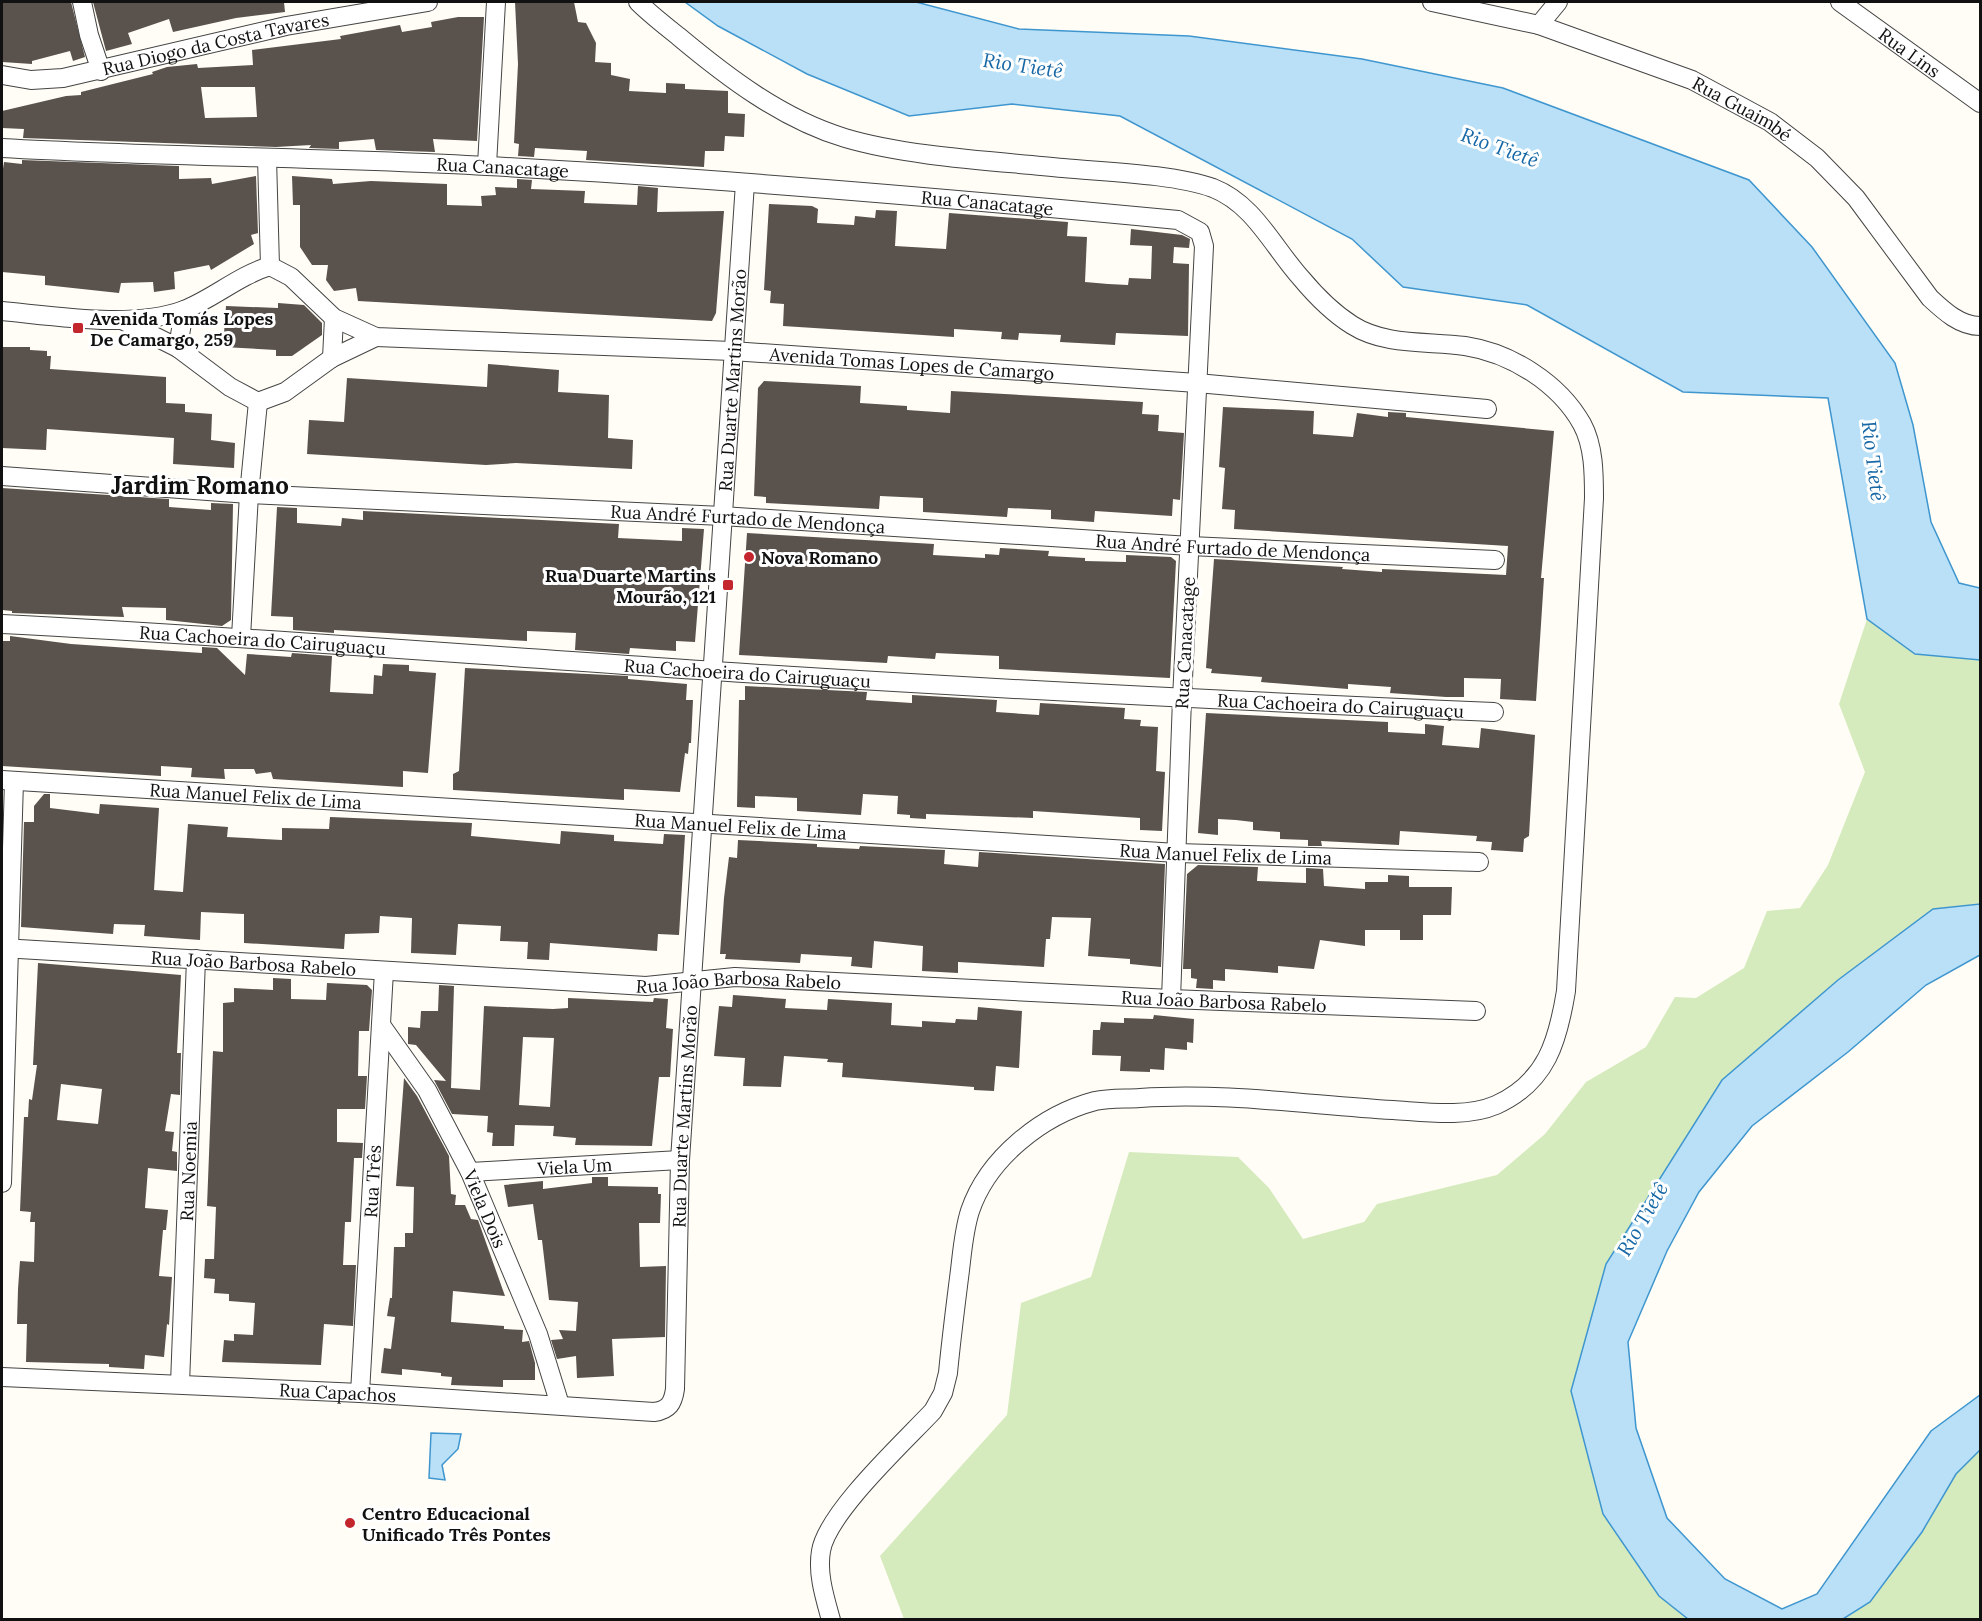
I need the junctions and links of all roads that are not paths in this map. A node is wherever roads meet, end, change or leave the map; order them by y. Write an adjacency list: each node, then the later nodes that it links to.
1 (82, 2): 9 (street)
2 (428, 2): 9 (street, Rua Diogo da Costa Tavares)
3 (496, 2): 14 (street)
4 (638, 2): 58 (street)
5 (1432, 2): 8 (street, Rua Guaimbé)
6 (1558, 2): 8 (street)
7 (1840, 2): 11 (street, Rua Lins)
8 (1539, 25): 21 (street, Rua Guaimbé)
9 (101, 71): 10 (street, Rua Diogo da Costa Tavares)
10 (2, 75)
11 (1980, 102)
12 (2, 148): 13 (street, Rua Canacatage)
13 (267, 158): 14 (street, Rua Canacatage); 16 (street)
14 (487, 165): 15 (street, Rua Canacatage)
15 (745, 183): 24 (street, Rua Duarte Martins Morão); 26 (street, Rua Canacatage)
16 (270, 266): 17 (street); 19 (street, Avenida Tomas Lopes de Camargo)
17 (184, 310): 20 (street); 23 (street)
18 (2, 311): 20 (street)
19 (334, 318): 22 (street, Avenida Tomas Lopes de Camargo); 25 (street)
20 (124, 321): 23 (street)
21 (1980, 326)
22 (376, 337): 24 (street, Avenida Tomas Lopes de Camargo); 25 (street, Avenida Tomas Lopes de Camargo)
23 (178, 348): 27 (street)
24 (732, 351): 26 (street, Avenida Tomas Lopes de Camargo); 31 (street, Rua Duarte Martins Morão)
25 (332, 358): 27 (street, Avenida Tomas Lopes de Camargo)
26 (1197, 383): 28 (street, Avenida Tomas Lopes de Camargo); 32 (street, Rua Canacatage)
27 (258, 402): 30 (street)
28 (1487, 409)
29 (2, 476): 30 (street, Rua André Furtado de Mendonça)
30 (249, 494): 31 (street, Rua André Furtado de Mendonça); 35 (street)
31 (722, 516): 32 (street, Rua André Furtado de Mendonça); 36 (street, Rua Duarte Martins Morão)
32 (1190, 546): 33 (street, Rua André Furtado de Mendonça); 37 (street, Rua Canacatage)
33 (1495, 560)
34 (2, 624): 35 (street, Rua Cachoeira do Cairuguaçu)
35 (241, 637): 36 (street, Rua Cachoeira do Cairuguaçu)
36 (713, 671): 37 (street, Rua Cachoeira do Cairuguaçu); 40 (street, Rua Duarte Martins Morão)
37 (1182, 699): 38 (street, Rua Cachoeira do Cairuguaçu); 41 (street, Rua Canacatage)
38 (1494, 712)
39 (8, 780): 40 (street, Rua Manuel Felix de Lima); 43 (street)
40 (702, 824): 41 (street, Rua Manuel Felix de Lima); 46 (street, Rua Duarte Martins Morão)
41 (1178, 853): 42 (street, Rua Manuel Felix de Lima); 47 (street, Rua Canacatage)
42 (1479, 862)
43 (5, 948): 44 (street, Rua João Barbosa Rabelo); 52 (street)
44 (196, 959): 45 (street, Rua João Barbosa Rabelo); 54 (street, Rua Noemia)
45 (384, 971): 46 (street, Rua João Barbosa Rabelo); 49 (street, Rua Três)
46 (691, 981): 47 (street, Rua João Barbosa Rabelo); 50 (street, Rua Duarte Martins Morão)
47 (1171, 999): 48 (street, Rua João Barbosa Rabelo)
48 (1476, 1011)
49 (381, 1025): 51 (street, Viela Dois); 55 (street, Rua Três)
50 (680, 1160): 51 (street, Viela Um); 56 (street, Rua Duarte Martins Morão)
51 (470, 1172): 57 (street, Viela Dois)
52 (2, 1182)
53 (2, 1377): 54 (street, Rua Capachos)
54 (180, 1384): 55 (street, Rua Capachos)
55 (360, 1393): 57 (street, Rua Capachos)
56 (671, 1404): 57 (street, Rua Capachos)
57 (560, 1405)
58 (831, 1620)

